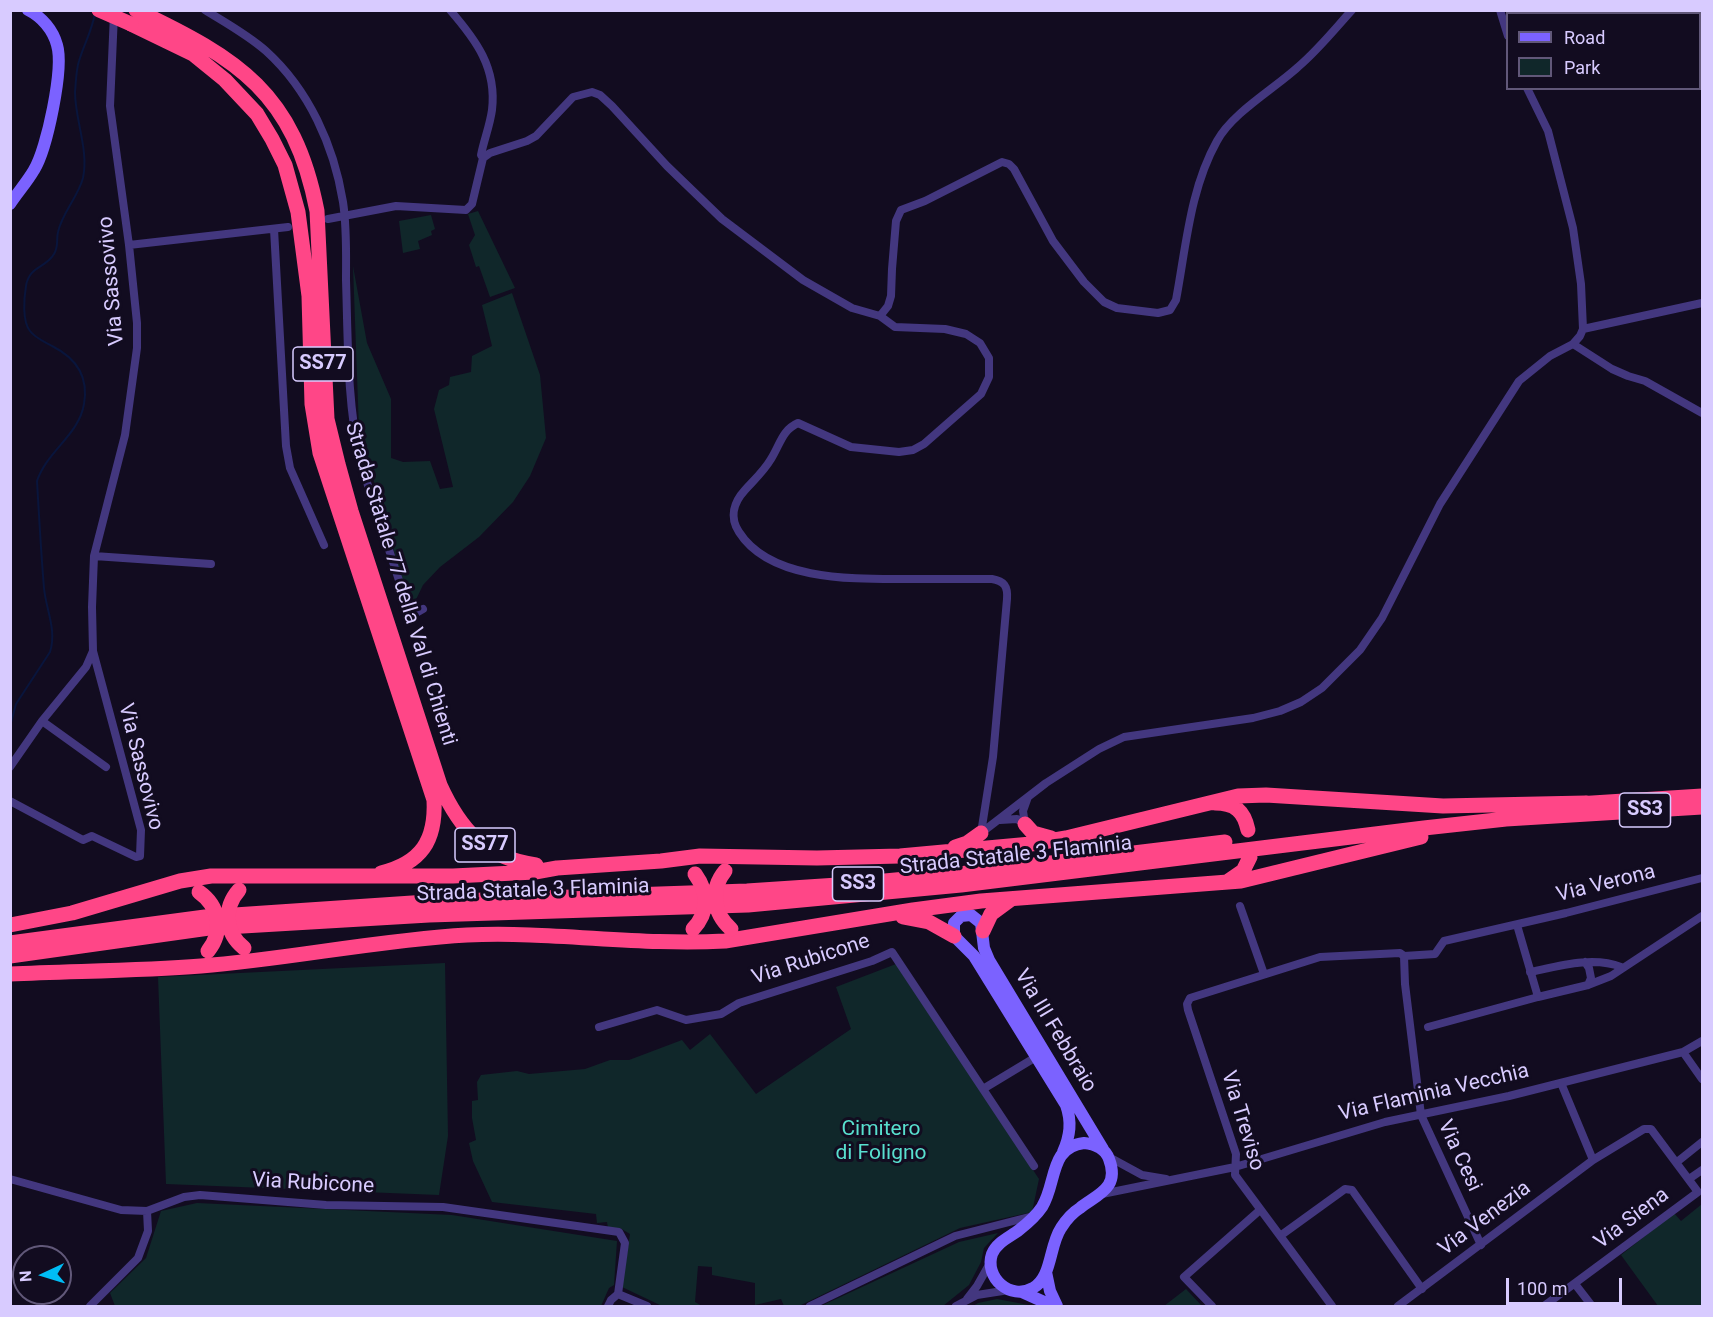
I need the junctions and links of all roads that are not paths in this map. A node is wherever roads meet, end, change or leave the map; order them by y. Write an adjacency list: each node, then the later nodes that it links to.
1 (28, 10): 12 (main road)
2 (99, 10): 8 (highway, Strada Statale 77 della Val di Chienti / SS77, bridge)
3 (115, 10): 17 (street, Via Sassovivo)
4 (206, 10): 13 (street)
5 (450, 10): 11 (street)
6 (1352, 10): 19 (street)
7 (1500, 10): 9 (street)
8 (134, 17): 46 (highway, Strada Statale 77 della Val di Chienti / SS77); 47 (highway, Strada Statale 77 della Val di Chienti / SS77)
9 (1506, 30)
10 (1528, 90): 20 (street)
11 (483, 158): 13 (street); 19 (street)
12 (10, 204)
13 (344, 216): 14 (street); 26 (street)
14 (328, 219)
15 (288, 227): 16 (street)
16 (274, 229): 17 (street); 23 (street)
17 (129, 245): 24 (street, Via Sassovivo)
18 (1702, 303): 20 (street)
19 (879, 316): 40 (street)
20 (1583, 329): 21 (street)
21 (1573, 344): 22 (street); 31 (street)
22 (1702, 413)
23 (324, 545)
24 (94, 556): 25 (street); 27 (street, Via Sassovivo)
25 (211, 564)
26 (423, 609)
27 (93, 651): 28 (street); 33 (street, Via Sassovivo)
28 (42, 721): 29 (street); 30 (street, Via Sassovivo)
29 (10, 767)
30 (106, 767)
31 (1030, 794): 37 (street); 38 (street)
32 (1702, 796): 36 (highway, Strada Statale 3 Flaminia / SS3)
33 (10, 801)
34 (1206, 803): 36 (highway); 39 (highway); 41 (highway)
35 (1702, 807): 36 (highway, Strada Statale 3 Flaminia / SS3)
36 (1586, 808): 50 (highway); 62 (highway, Strada Statale 3 Flaminia / SS3); 63 (highway, Strada Statale 3 Flaminia / SS3)
37 (998, 820): 38 (street); 40 (street)
38 (1025, 824): 41 (highway)
39 (1248, 830)
40 (981, 833): 42 (highway)
41 (1066, 838): 42 (highway)
42 (942, 852): 43 (highway)
43 (743, 857): 45 (highway); 60 (highway, bridge)
44 (1250, 857): 50 (highway)
45 (661, 861): 46 (highway); 61 (highway, bridge)
46 (557, 868): 47 (highway)
47 (369, 876): 48 (highway)
48 (266, 877): 51 (highway); 65 (highway, bridge)
49 (1702, 878): 57 (street, Via Verona)
50 (1227, 882): 52 (highway)
51 (166, 886): 56 (highway); 67 (highway, bridge)
52 (1014, 898): 54 (highway); 58 (highway)
53 (1240, 906): 71 (street)
54 (882, 916): 59 (highway); 60 (highway)
55 (1702, 916): 68 (street)
56 (10, 925)
57 (1517, 925): 64 (street, Via Verona); 69 (street)
58 (983, 931): 59 (main road); 85 (main road, Via III Febbraio)
59 (954, 936): 78 (main road)
60 (746, 939): 61 (highway)
61 (672, 942): 65 (highway)
62 (10, 943)
63 (10, 956)
64 (1404, 956): 71 (street, Via Treviso); 82 (street)
65 (276, 957): 67 (highway)
66 (1585, 963): 68 (street); 69 (street); 72 (street)
67 (165, 967): 70 (highway)
68 (1621, 967): 72 (street)
69 (1530, 972): 73 (street)
70 (10, 974)
71 (1264, 974): 89 (street, Via Treviso)
72 (1588, 984): 73 (street)
73 (1538, 997): 75 (street)
74 (599, 1027): 81 (street, Via Rubicone)
75 (1428, 1027)
76 (1702, 1041): 77 (street, Via Flaminia Vecchia)
77 (1683, 1052): 79 (street); 80 (street, Via Flaminia Vecchia)
78 (1036, 1057): 81 (street); 84 (main road)
79 (1702, 1079)
80 (1561, 1083): 82 (street, Via Flaminia Vecchia); 86 (street)
81 (983, 1089): 88 (street, Via Rubicone)
82 (1421, 1115): 89 (street, Via Flaminia Vecchia); 100 (street, Via Cesi)
83 (1702, 1142): 87 (street)
84 (1063, 1152): 85 (main road, Via Flaminia Vecchia); 98 (main road)
85 (1106, 1153): 94 (street, Via Flaminia Vecchia); 95 (main road)
86 (1593, 1160): 87 (street, Via Venezia); 100 (street, Via Venezia)
87 (1677, 1162): 91 (street, Via Venezia)
88 (1034, 1166)
89 (1235, 1167): 94 (street, Via Flaminia Vecchia); 96 (street, Via Treviso)
90 (1702, 1170): 93 (street, Via Siena)
91 (1683, 1171): 93 (street, Via Siena)
92 (10, 1179): 97 (street, Via Rubicone)
93 (1689, 1179): 103 (street, Via Siena)
94 (1173, 1180): 95 (street, Via Flaminia Vecchia)
95 (1102, 1194): 102 (main road, Via Flaminia Vecchia)
96 (1260, 1210): 99 (street, Via Treviso); 114 (street)
97 (147, 1211): 106 (street, Via Rubicone); 108 (street)
98 (1035, 1216): 101 (main road); 111 (street)
99 (1280, 1236): 104 (street); 115 (street, Via Treviso)
100 (1481, 1245): 104 (street, Via Venezia)
101 (990, 1263): 105 (main road); 107 (street)
102 (1046, 1272): 105 (main road); 113 (main road)
103 (1575, 1284): 117 (street, Via Siena); 118 (street)
104 (1422, 1288): 116 (street, Via Venezia)
105 (1015, 1291): 107 (street); 113 (main road)
106 (618, 1294): 109 (street); 110 (street)
107 (966, 1299): 112 (street)
108 (90, 1306)
109 (608, 1306)
110 (647, 1306)
111 (810, 1306)
112 (956, 1306)
113 (1055, 1306)
114 (1212, 1306)
115 (1332, 1306)
116 (1398, 1306)
117 (1544, 1306)
118 (1592, 1306)

